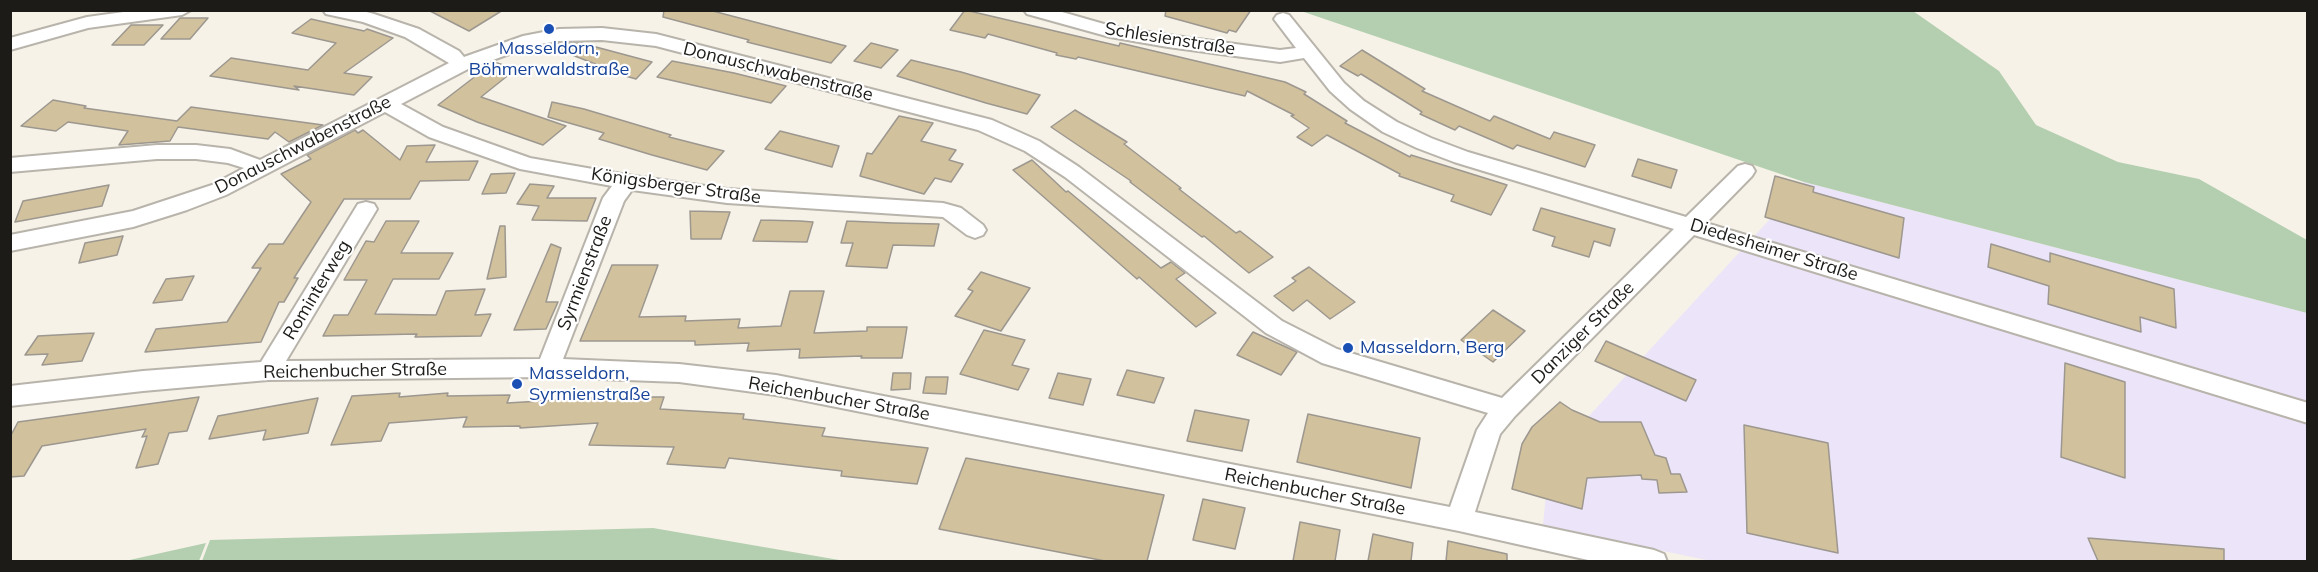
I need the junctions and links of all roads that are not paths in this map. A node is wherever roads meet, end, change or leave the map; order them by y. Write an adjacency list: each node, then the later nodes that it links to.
1 (182, 10): 5 (street)
2 (332, 10): 7 (street)
3 (1033, 10): 6 (street, Schlesienstraße)
4 (1283, 19): 6 (street, Diedesheimer Straße)
5 (10, 44)
6 (1309, 52): 14 (street, Diedesheimer Straße)
7 (460, 65): 8 (street, Donauschwabenstraße); 20 (street, Donauschwabenstraße)
8 (385, 104): 10 (street, Donauschwabenstraße); 12 (street, Königsberger Straße)
9 (10, 165): 10 (street)
10 (260, 169): 16 (street, Donauschwabenstraße)
11 (1745, 171): 14 (street, Danziger Straße)
12 (627, 182): 15 (street, Königsberger Straße); 17 (street, Syrmienstraße)
13 (366, 209): 18 (street, Rominterweg)
14 (1690, 225): 20 (street, Danziger Straße); 21 (street, Diedesheimer Straße)
15 (975, 230)
16 (10, 243)
17 (548, 368): 18 (street, Reichenbucher Straße); 22 (street, Reichenbucher Straße)
18 (268, 371): 19 (street, Reichenbucher Straße)
19 (10, 396)
20 (1506, 409): 22 (street, Danziger Straße)
21 (2307, 413)
22 (1459, 520): 23 (street, Reichenbucher Straße)
23 (1654, 561)

